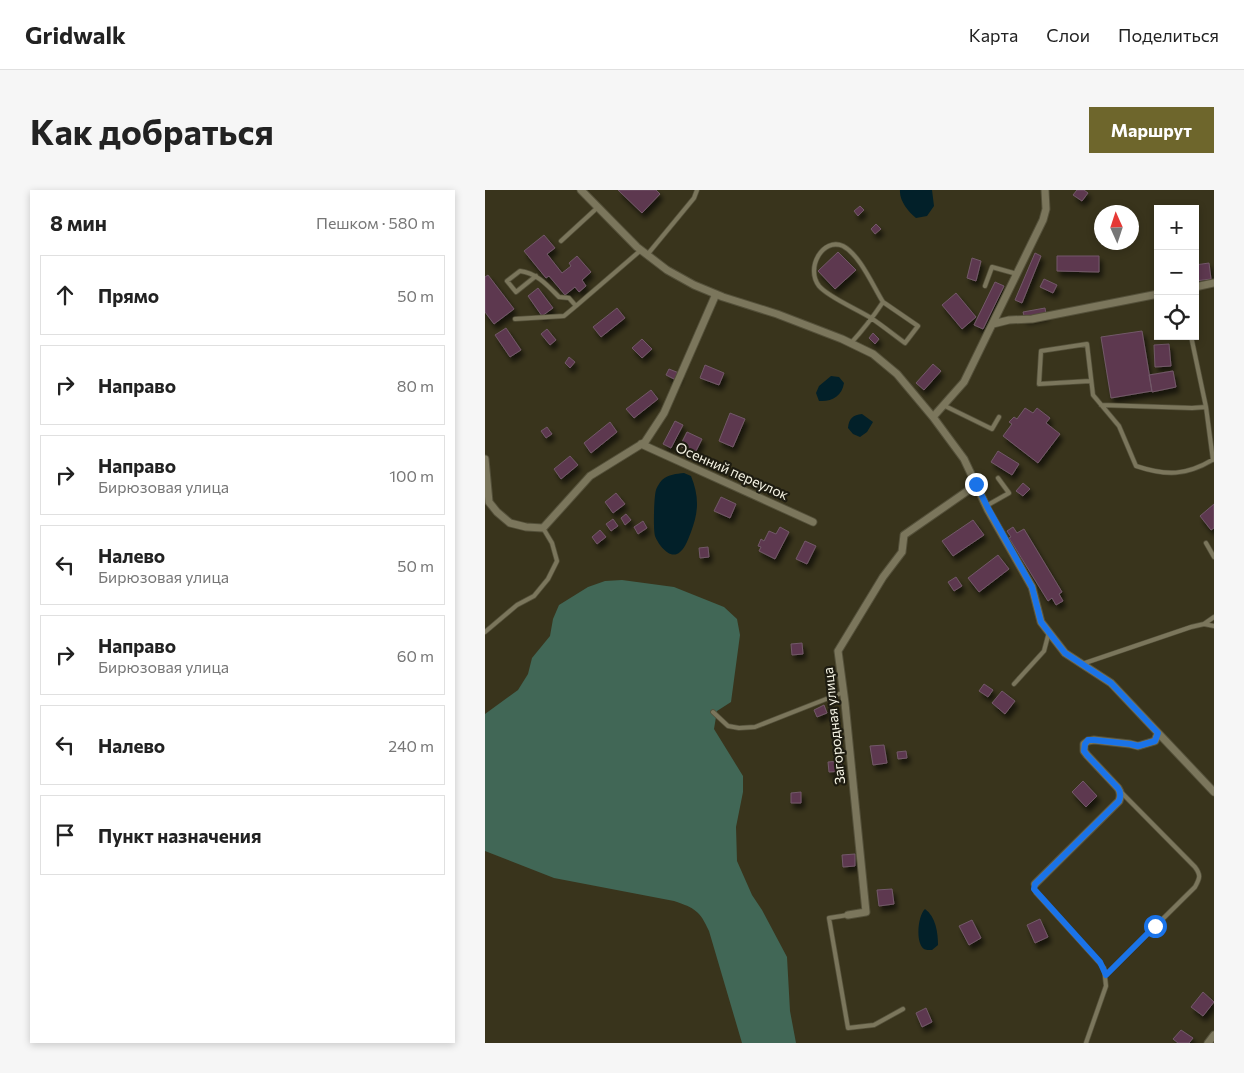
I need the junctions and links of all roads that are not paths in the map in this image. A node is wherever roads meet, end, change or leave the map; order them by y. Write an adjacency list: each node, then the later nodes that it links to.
1 (581, 190): 4 (street)
2 (697, 190): 6 (lane)
3 (1045, 190): 7 (street)
4 (597, 208): 5 (lane); 6 (street)
5 (561, 241)
6 (644, 253): 12 (street); 15 (lane)
7 (1017, 274): 11 (lane); 18 (street)
8 (536, 276): 8 (lane); 15 (lane)
9 (1214, 283): 10 (street)
10 (1199, 285)
11 (985, 286)
12 (716, 294): 20 (street); 27 (street)
13 (1154, 295): 18 (street)
14 (883, 302): 17 (lane); 17 (lane); 17 (lane)
15 (576, 306): 16 (lane)
16 (515, 319)
17 (872, 319): 20 (lane)
18 (993, 324): 22 (street)
19 (1192, 340): 24 (lane)
20 (851, 343): 25 (street)
21 (1091, 380): 21 (lane); 23 (lane)
22 (943, 405): 25 (street); 26 (lane)
23 (1101, 405): 24 (lane); 29 (lane)
24 (1206, 407): 29 (lane)
25 (933, 417): 31 (street)
26 (999, 417)
27 (641, 444): 34 (street, Осенний переулок); 35 (street)
28 (485, 459): 32 (street)
29 (1213, 460)
30 (998, 478): 33 (lane)
31 (976, 484): 33 (street); 45 (street, Загородная улица)
32 (487, 501): 35 (street)
33 (986, 506): 42 (street)
34 (813, 522)
35 (543, 528): 41 (lane)
36 (1206, 543): 37 (lane)
37 (1214, 557)
38 (1214, 617): 39 (lane)
39 (1204, 624): 40 (lane); 43 (lane)
40 (1214, 626)
41 (485, 632)
42 (1049, 632): 43 (street); 44 (lane)
43 (1082, 664): 47 (street)
44 (1014, 684)
45 (844, 692): 46 (lane); 51 (street, Загородная улица)
46 (713, 712)
47 (1158, 733): 48 (street); 49 (street)
48 (1121, 792): 50 (street); 52 (lane)
49 (1214, 792)
50 (1035, 884): 52 (lane)
51 (848, 915): 53 (lane)
52 (1106, 975): 55 (lane)
53 (903, 1009)
54 (1214, 1035): 56 (street)
55 (1085, 1043)
56 (1208, 1043)

